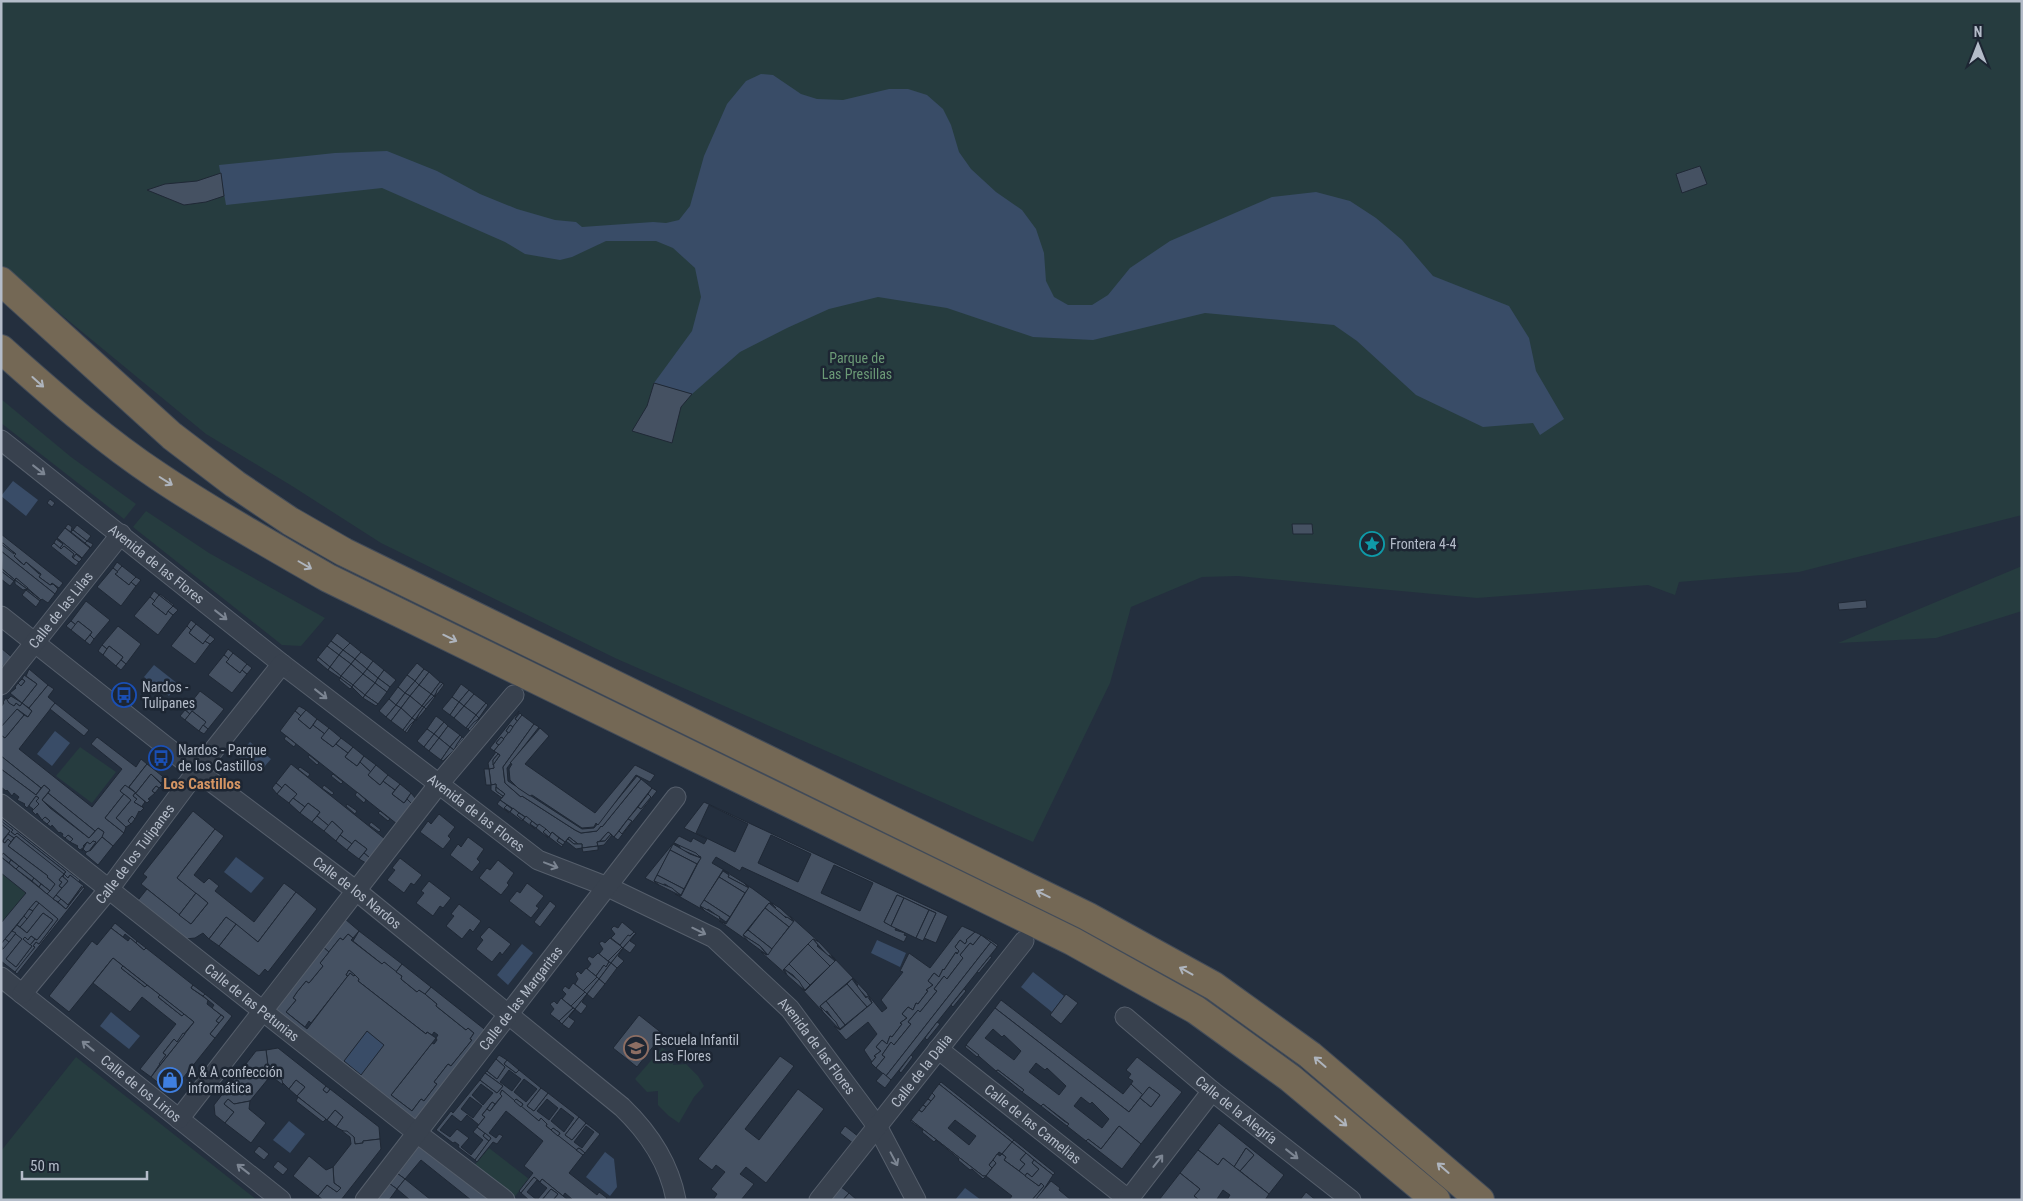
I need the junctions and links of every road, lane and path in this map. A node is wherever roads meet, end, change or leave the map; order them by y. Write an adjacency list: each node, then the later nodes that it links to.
1 (1, 281): 37 (highway, one-way to 1)
2 (1, 349): 36 (highway, one-way to 36)
3 (1, 440): 4 (street, Avenida de las Flores, one-way to 4)
4 (121, 534): 6 (street, Calle de las Lilas); 7 (street, Avenida de las Flores, one-way to 7)
5 (1, 616): 6 (street, Calle de los Nardos)
6 (35, 642): 8 (street, Calle de las Lilas); 10 (street, Calle de los Nardos)
7 (282, 664): 10 (street, Calle de los Tulipanes); 11 (street, Avenida de las Flores, one-way to 11)
8 (1, 684)
9 (514, 695): 11 (street)
10 (197, 771): 15 (street, Calle de los Tulipanes); 16 (street, Calle de los Nardos)
11 (438, 785): 14 (street, Avenida de las Flores, one-way to 14); 16 (street)
12 (676, 797): 14 (street, Calle de las Margaritas)
13 (1, 804): 15 (street, Calle de las Petunias)
14 (608, 887): 21 (street, Calle de las Margaritas); 26 (street, Avenida de las Flores, one-way to 26)
15 (109, 889): 19 (street, Calle de los Tulipanes); 20 (street, Calle de las Petunias)
16 (356, 892): 20 (street); 21 (street, Calle de los Nardos)
17 (1024, 941): 23 (street, Calle de la Dalia)
18 (1, 977): 19 (street, Calle de los Lirios)
19 (22, 994): 25 (street, Calle de los Lirios, one-way to 19)
20 (263, 1010): 25 (street); 27 (street, Calle de las Petunias)
21 (507, 1014): 27 (street, Calle de las Margaritas); 31 (street, Calle de los Nardos)
22 (1125, 1018): 24 (street, Calle de la Alegría)
23 (938, 1049): 26 (street, Calle de la Dalia); 34 (street, Calle de las Camelias)
24 (1212, 1091): 34 (street, one-way to 24); 35 (street, Calle de la Alegría, one-way to 35)
25 (179, 1119): 28 (street, Calle de los Lirios, one-way to 25)
26 (877, 1126): 32 (street, Calle de la Dalia); 33 (street, Avenida de las Flores, one-way to 33)
27 (417, 1133): 29 (street, Calle de las Margaritas); 30 (street, Calle de las Petunias)
28 (281, 1200)
29 (365, 1200)
30 (505, 1200)
31 (676, 1200)
32 (819, 1200)
33 (916, 1200)
34 (1128, 1200)
35 (1351, 1200)
36 (1436, 1200)
37 (1480, 1200)

